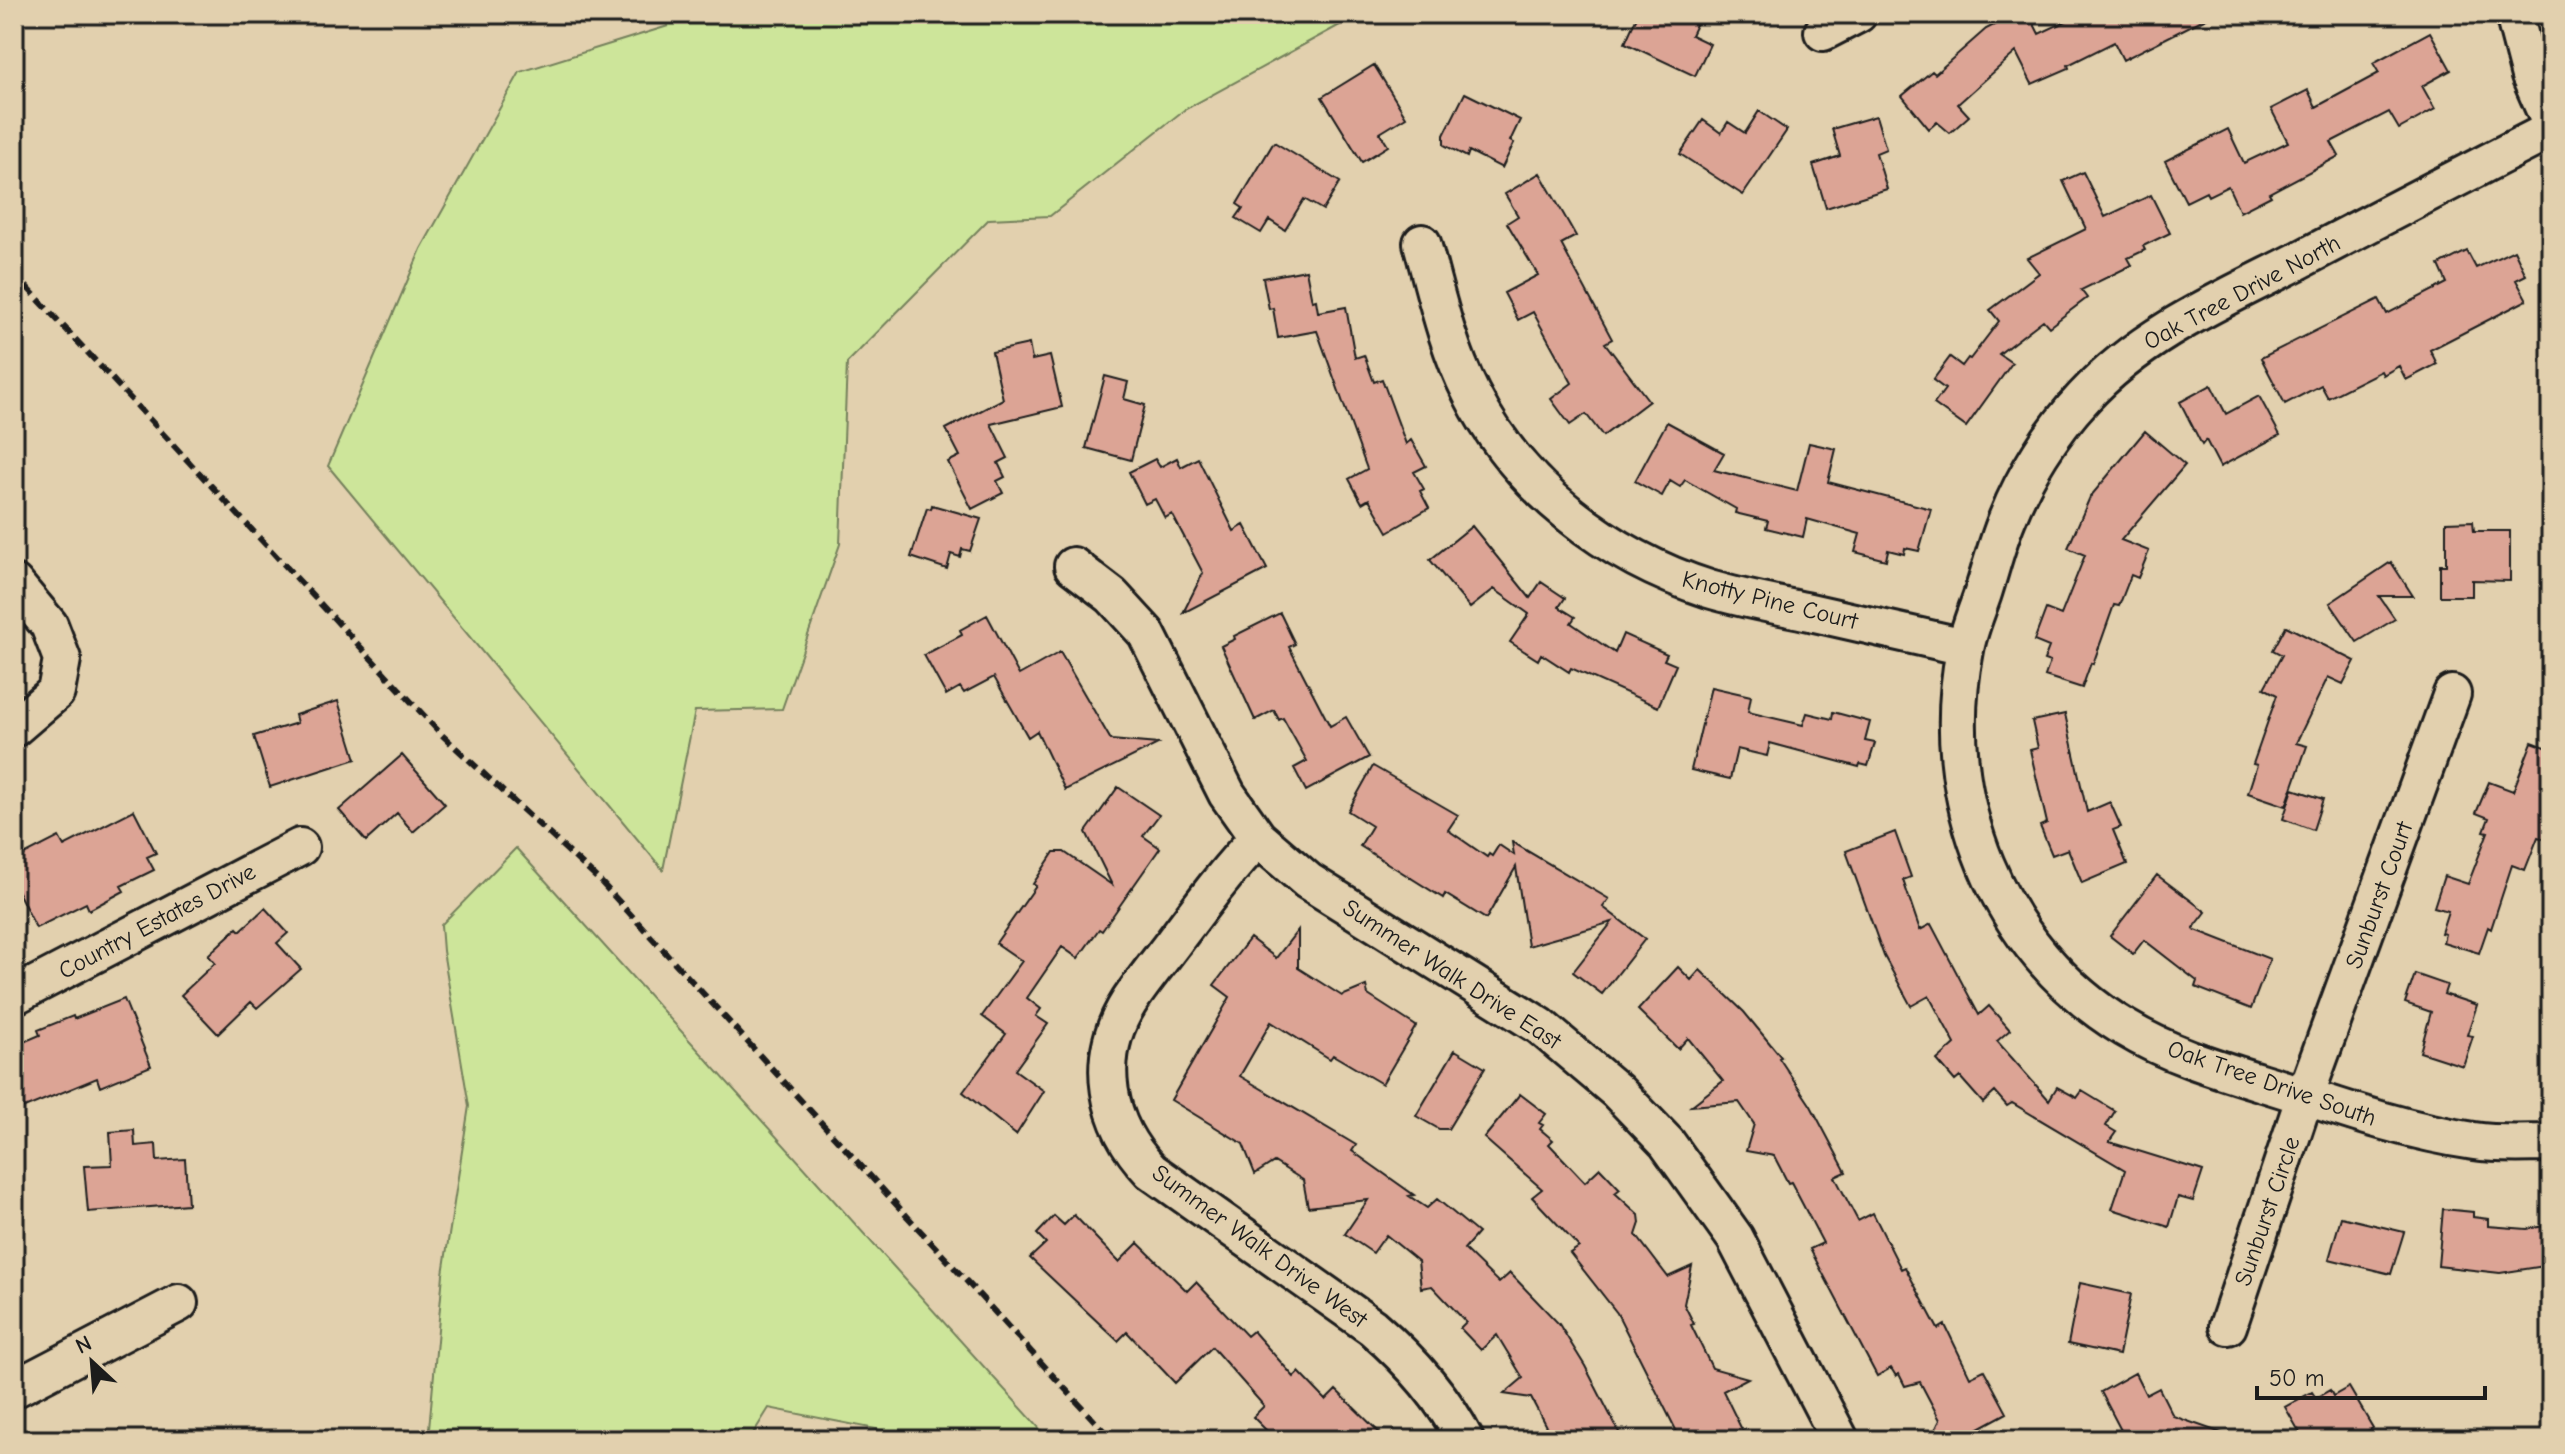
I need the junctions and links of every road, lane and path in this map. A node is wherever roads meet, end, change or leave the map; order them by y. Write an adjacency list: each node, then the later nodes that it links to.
1 (1858, 14): 3 (street)
2 (2514, 14): 4 (street)
3 (1823, 32)
4 (2551, 127): 8 (street, Oak Tree Drive North)
5 (1422, 243): 8 (street, Knotty Pine Court)
6 (1073, 566): 11 (street, Summer Walk Drive East)
7 (14, 583): 10 (street)
8 (1965, 647): 13 (street, Oak Tree Drive North)
9 (2452, 694): 15 (street, Sunburst Court)
10 (14, 728)
11 (1258, 838): 20 (street, Summer Walk Drive West); 21 (street, Summer Walk Drive East)
12 (300, 847): 14 (street, Country Estates Drive)
13 (1981, 857): 15 (street, Oak Tree Drive South)
14 (14, 996)
15 (2305, 1096): 16 (street, Oak Tree Drive South); 18 (street, Sunburst Circle)
16 (2551, 1143)
17 (179, 1303): 19 (street)
18 (2228, 1326)
19 (14, 1389)
20 (1465, 1440)
21 (1840, 1440)

